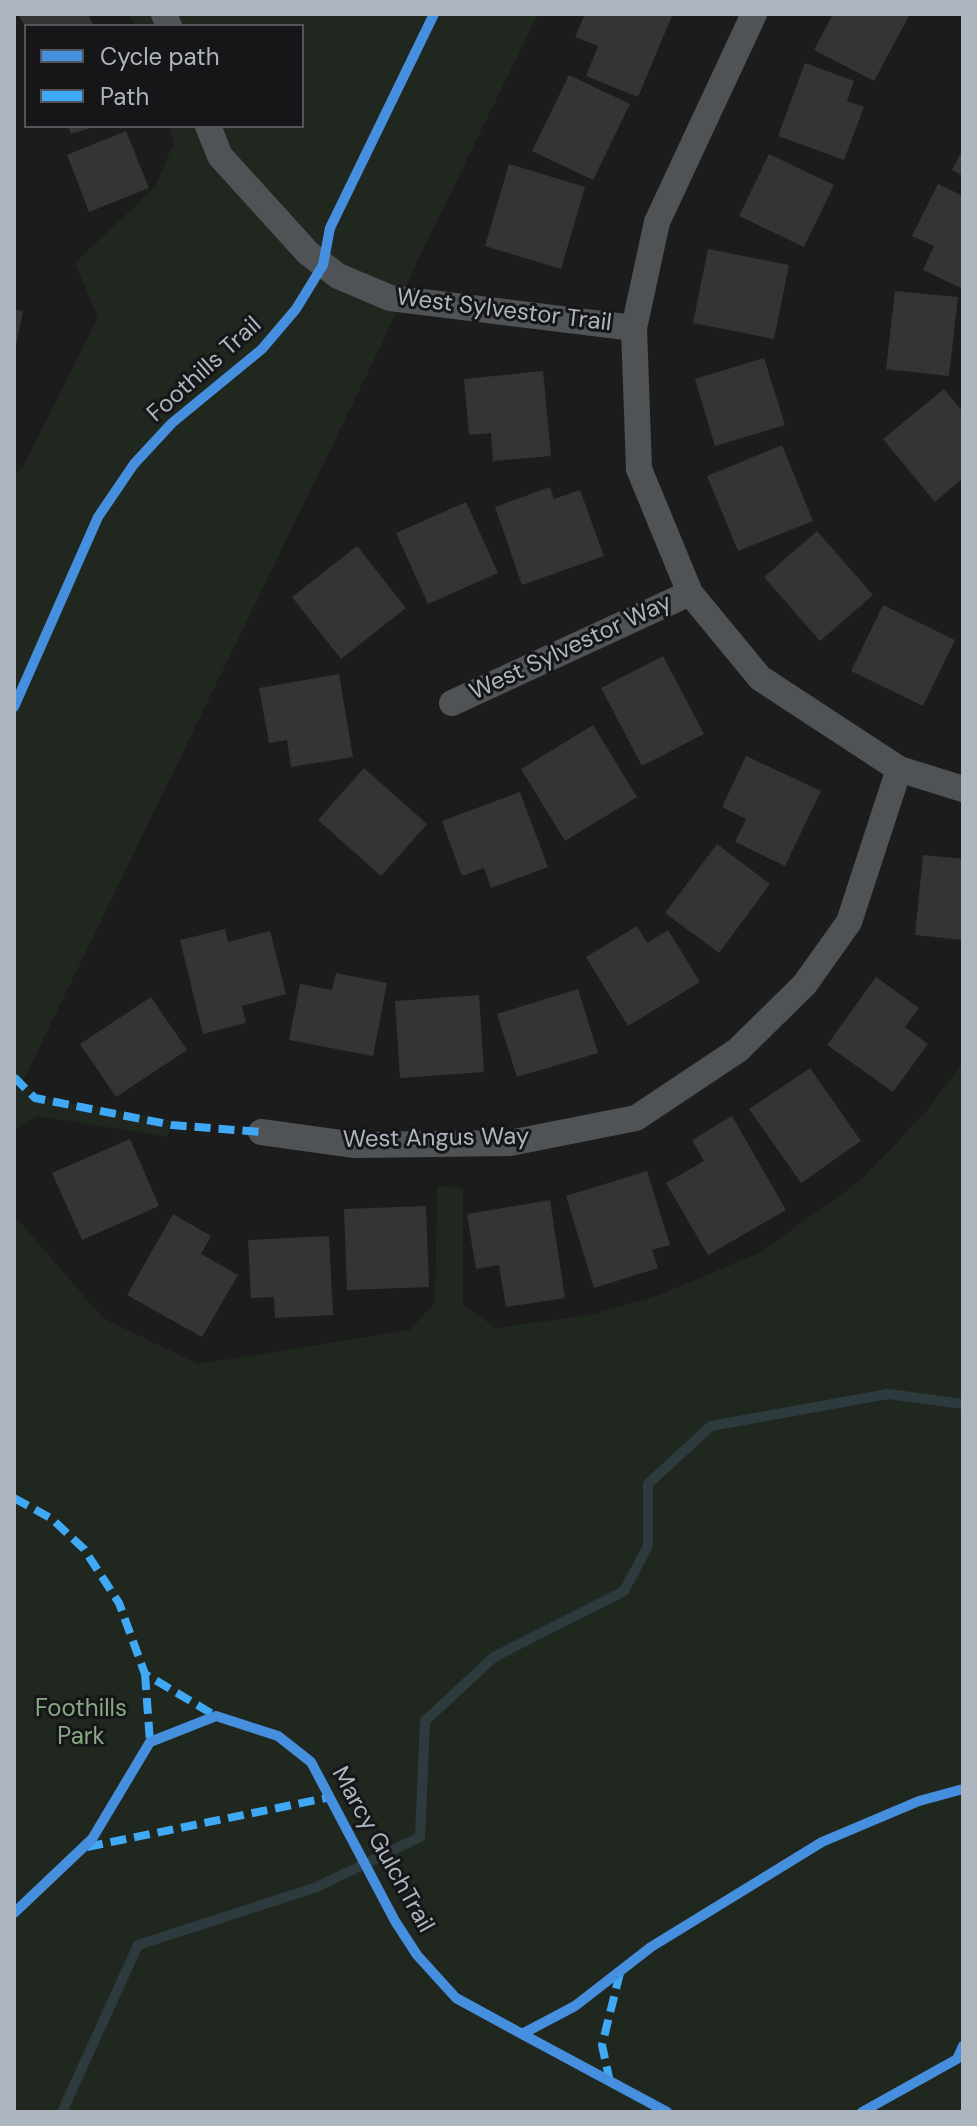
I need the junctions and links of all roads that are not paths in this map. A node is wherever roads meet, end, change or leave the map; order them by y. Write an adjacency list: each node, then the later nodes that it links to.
1 (754, 14): 3 (street)
2 (209, 128): 3 (street, West Sylvestor Trail)
3 (634, 328): 4 (street)
4 (690, 593): 5 (street, West Sylvestor Way); 6 (street)
5 (452, 703)
6 (899, 769): 7 (street); 8 (street, West Angus Way)
7 (963, 789)
8 (261, 1132)

